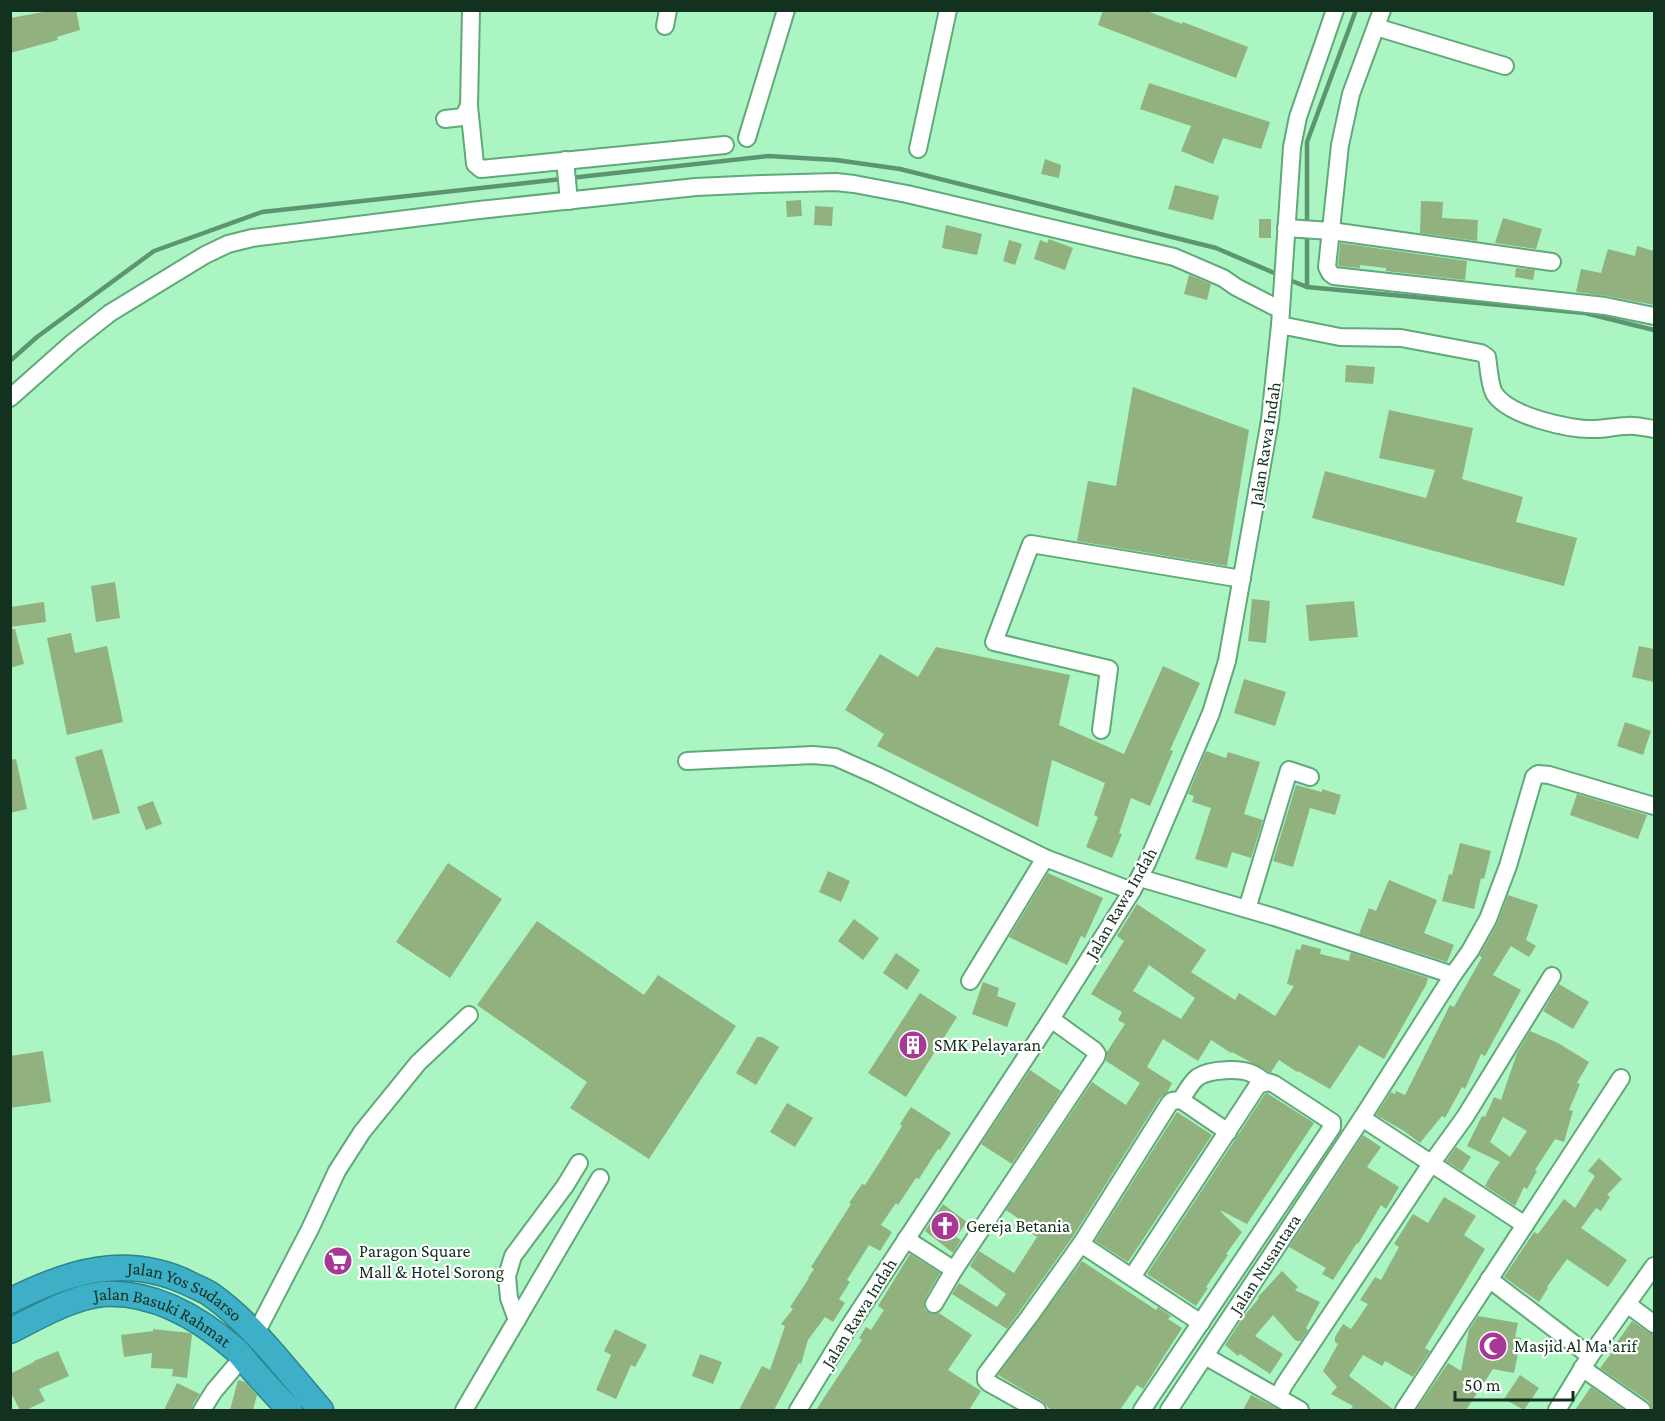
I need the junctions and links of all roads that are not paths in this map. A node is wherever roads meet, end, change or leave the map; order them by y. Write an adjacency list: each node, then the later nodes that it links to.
1 (471, 10): 8 (street)
2 (786, 10): 10 (street)
3 (948, 10): 12 (street)
4 (1335, 10): 15 (street)
5 (1382, 10): 6 (street)
6 (1376, 27): 7 (street); 16 (street)
7 (1504, 66)
8 (469, 106): 9 (street); 13 (street)
9 (445, 119)
10 (747, 138)
11 (726, 145): 13 (street)
12 (918, 149)
13 (565, 160): 14 (street)
14 (568, 193): 18 (street); 20 (street)
15 (1290, 228): 16 (street); 18 (street, Jalan Rawa Indah)
16 (1326, 230): 17 (street); 19 (street)
17 (1552, 262)
18 (1281, 309): 21 (street); 22 (street, Jalan Rawa Indah)
19 (1654, 316)
20 (10, 398)
21 (1654, 429)
22 (1242, 579): 23 (street); 28 (street, Jalan Rawa Indah)
23 (1101, 730)
24 (687, 761): 27 (street)
25 (1310, 777): 29 (street)
26 (1654, 806): 30 (street, Jalan Nusantara)
27 (1045, 858): 28 (street); 32 (street)
28 (1136, 884): 29 (street); 34 (street, Jalan Rawa Indah)
29 (1247, 909): 30 (street)
30 (1453, 975): 38 (street, Jalan Nusantara)
31 (1552, 976): 41 (street)
32 (969, 981)
33 (469, 1015): 57 (street)
34 (1051, 1019): 44 (street, Jalan Rawa Indah); 47 (street)
35 (1622, 1078): 43 (street)
36 (1265, 1082): 37 (street); 39 (street); 54 (street)
37 (1181, 1100): 39 (street); 45 (street)
38 (1362, 1118): 41 (street); 58 (street, Jalan Nusantara)
39 (1228, 1132): 48 (street)
40 (579, 1163): 53 (street)
41 (1431, 1164): 43 (street); 61 (street)
42 (600, 1178): 53 (street)
43 (1526, 1225): 49 (street)
44 (906, 1239): 47 (street); 67 (street, Jalan Rawa Indah)
45 (1082, 1244): 48 (street); 62 (street)
46 (1654, 1266): 52 (street)
47 (954, 1270): 51 (street)
48 (1132, 1277): 54 (street)
49 (1489, 1279): 60 (street); 72 (street)
50 (10, 1301): 57 (highway, Jalan Yos Sudarso)
51 (934, 1304)
52 (1627, 1304): 55 (street); 60 (street)
53 (517, 1320): 66 (street)
54 (1201, 1323): 69 (street)
55 (1654, 1324)
56 (10, 1331): 59 (highway, Jalan Basuki Rahmat)
57 (255, 1335): 65 (highway, Jalan Yos Sudarso)
58 (1205, 1356): 61 (street); 70 (street, Jalan Nusantara)
59 (243, 1358): 63 (street); 64 (highway, Jalan Basuki Rahmat)
60 (1586, 1362): 73 (street); 74 (street)
61 (1278, 1397): 71 (street)
62 (1017, 1406): 68 (street)
63 (202, 1410)
64 (290, 1410)
65 (321, 1410)
66 (464, 1410)
67 (798, 1410)
68 (1037, 1410)
69 (1142, 1410)
70 (1169, 1410)
71 (1300, 1410)
72 (1404, 1410)
73 (1557, 1410)
74 (1642, 1410)

